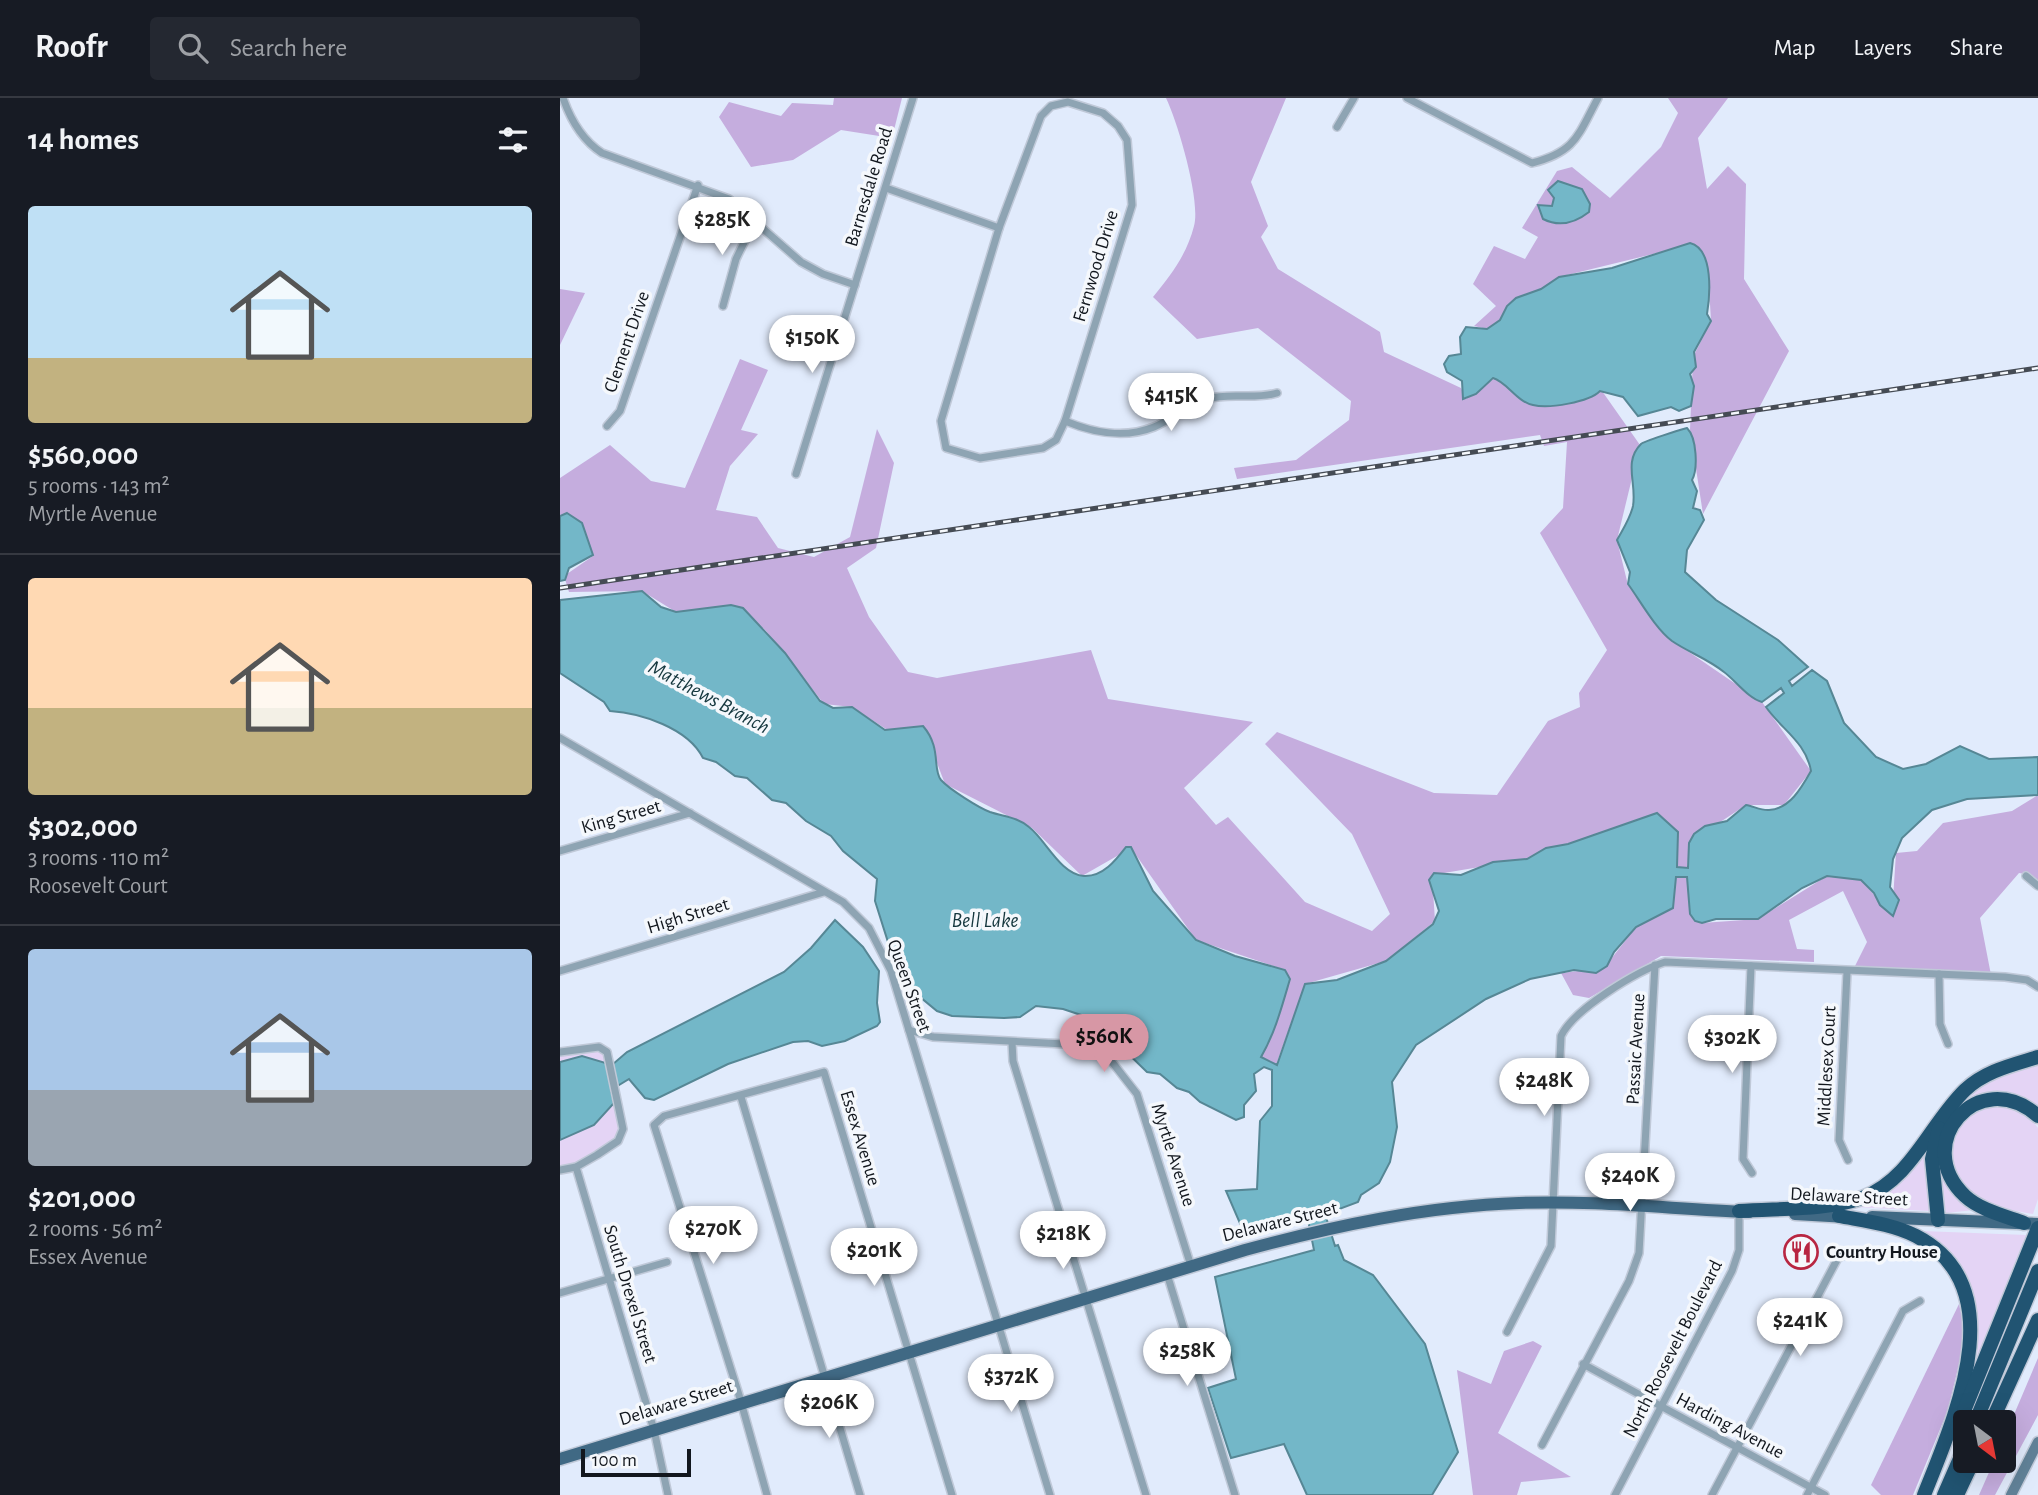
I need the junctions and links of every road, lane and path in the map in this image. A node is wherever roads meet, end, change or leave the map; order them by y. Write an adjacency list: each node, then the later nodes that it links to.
1 (563, 98): 7 (street)
2 (913, 98): 8 (street, Barnesdale Road)
3 (1354, 98): 6 (street)
4 (1407, 98): 5 (street)
5 (1598, 98)
6 (1337, 127)
7 (698, 185): 9 (street); 15 (street, Clement Drive)
8 (886, 188): 10 (street); 11 (street, Barnesdale Road)
9 (754, 222): 11 (street); 12 (street)
10 (999, 228): 14 (street, Fernwood Drive); 14 (street, Fernwood Drive)
11 (855, 285): 16 (street, Barnesdale Road)
12 (723, 306)
13 (1277, 393): 14 (street)
14 (1065, 421)
15 (607, 426)
16 (796, 474)
17 (560, 738): 18 (street, Queen Street)
18 (690, 813): 19 (street, King Street); 22 (street, Queen Street)
19 (560, 851)
20 (2026, 876): 21 (street)
21 (2038, 886)
22 (824, 892): 25 (street, High Street); 29 (street, Queen Street)
23 (1656, 965): 24 (street); 41 (street); 42 (street, Passaic Avenue)
24 (1751, 966): 26 (street); 40 (street)
25 (560, 971)
26 (1847, 972): 27 (street); 37 (street, Middlesex Court)
27 (1938, 974): 28 (street); 31 (street)
28 (2038, 986)
29 (908, 1029): 30 (street, Myrtle Avenue); 57 (street, Queen Street)
30 (1012, 1042): 49 (street, Myrtle Avenue); 54 (street)
31 (1948, 1044)
32 (560, 1052): 38 (street)
33 (2038, 1057): 36 (highway)
34 (741, 1097): 59 (street, Essex Avenue); 61 (street); 62 (street)
35 (2038, 1116): 46 (highway)
36 (1941, 1120): 43 (highway); 45 (highway)
37 (1848, 1160)
38 (576, 1167): 39 (street); 52 (street, South Drexel Street)
39 (560, 1170)
40 (1752, 1173)
41 (1555, 1203): 42 (main road, Delaware Street); 49 (main road, Delaware Street); 58 (street)
42 (1644, 1206): 43 (main road, Delaware Street); 60 (street, Passaic Avenue)
43 (1739, 1211): 44 (main road, Delaware Street); 63 (street, North Roosevelt Boulevard)
44 (1839, 1216): 45 (main road, Delaware Street); 84 (highway)
45 (1938, 1220): 46 (main road, Delaware Street)
46 (2033, 1225): 84 (highway)
47 (1847, 1254): 69 (street)
48 (667, 1262): 52 (street)
49 (1191, 1266): 51 (main road, Delaware Street)
50 (2038, 1271): 64 (highway)
51 (1167, 1274): 54 (main road, Delaware Street); 80 (street)
52 (609, 1279): 53 (street); 66 (street, South Drexel Street)
53 (560, 1293)
54 (1087, 1298): 57 (main road, Delaware Street); 79 (street)
55 (1920, 1301): 73 (street)
56 (2038, 1320): 65 (highway)
57 (998, 1325): 59 (main road, Delaware Street); 78 (street, Queen Street)
58 (1507, 1332)
59 (908, 1352): 61 (main road, Delaware Street); 77 (street, Essex Avenue)
60 (1583, 1364): 63 (street, Harding Avenue); 68 (street, Passaic Avenue)
61 (825, 1378): 62 (main road, Delaware Street); 76 (street)
62 (739, 1404): 66 (main road, Delaware Street); 75 (street)
63 (1661, 1406): 69 (street, Harding Avenue); 81 (street, North Roosevelt Boulevard)
64 (1980, 1410)
65 (1997, 1410)
66 (654, 1430): 70 (main road, Delaware Street); 74 (street, South Drexel Street)
67 (2038, 1442): 87 (main road)
68 (1542, 1445)
69 (1738, 1446): 73 (street, Harding Avenue); 82 (street)
70 (560, 1459)
71 (1953, 1474): 85 (highway)
72 (1967, 1474): 86 (highway)
73 (1809, 1492): 83 (street, Harding Avenue)
74 (668, 1495)
75 (767, 1495)
76 (860, 1495)
77 (952, 1495)
78 (1050, 1495)
79 (1146, 1495)
80 (1235, 1495)
81 (1615, 1495)
82 (1712, 1495)
83 (1825, 1495)
84 (1926, 1495)
85 (1944, 1495)
86 (1958, 1495)
87 (2011, 1495)

